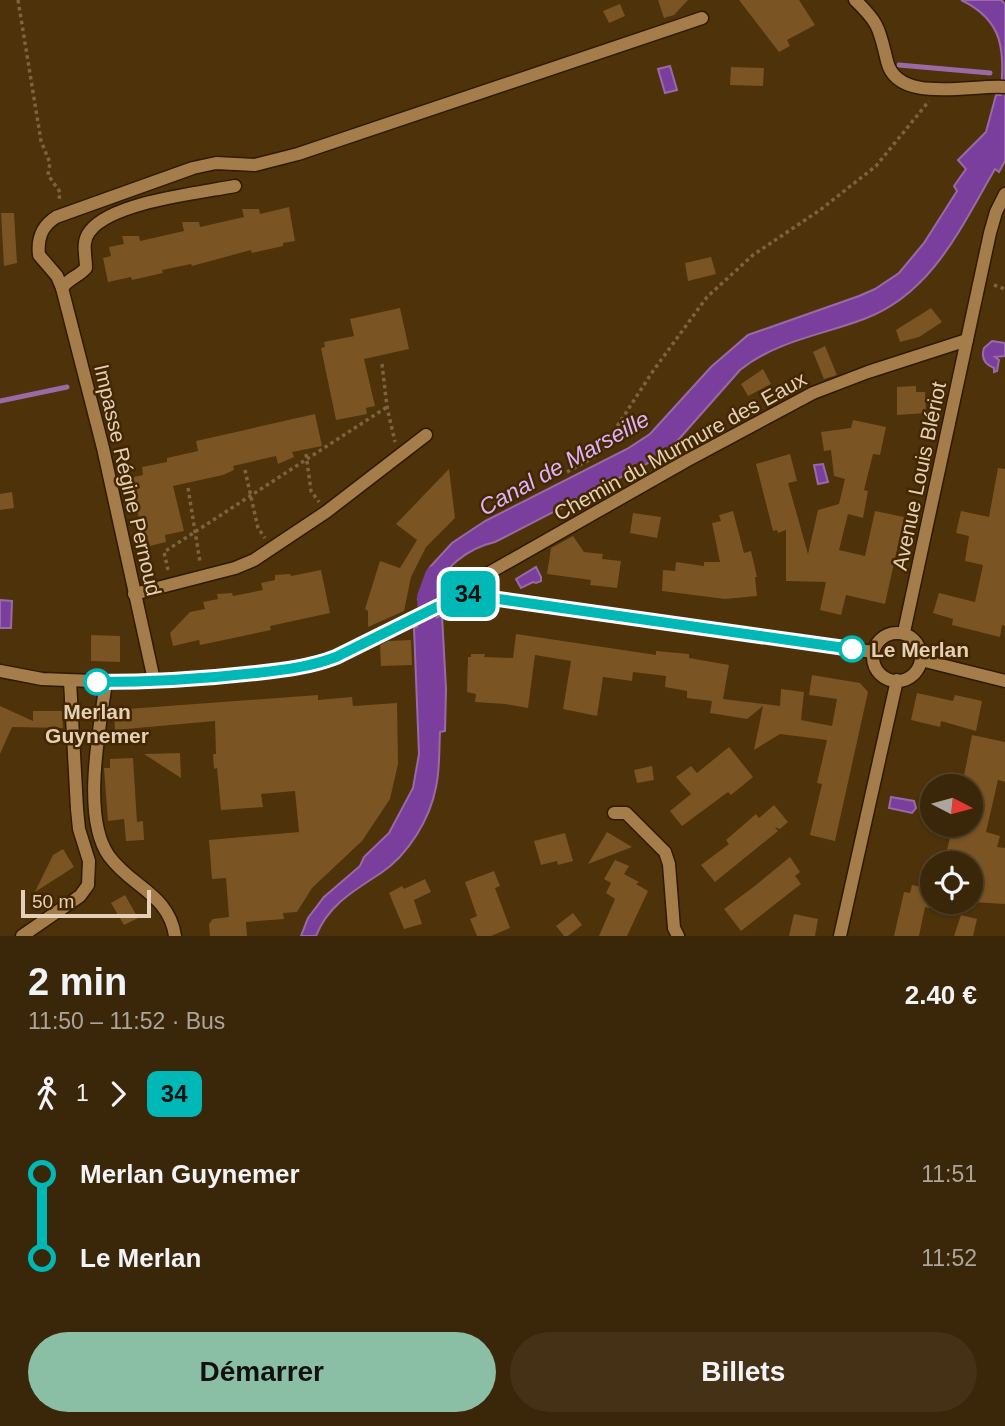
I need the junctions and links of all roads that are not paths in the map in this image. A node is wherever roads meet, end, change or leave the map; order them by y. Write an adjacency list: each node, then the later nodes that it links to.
1 (855, 0): 3 (street)
2 (702, 18): 6 (street, Impasse Régine Pernoud)
3 (1002, 87)
4 (234, 186): 6 (street)
5 (1005, 194): 7 (street, Avenue Louis Blériot)
6 (62, 288): 9 (street, Impasse Régine Pernoud)
7 (967, 340): 10 (street, Chemin du Murmure des Eaux); 11 (street, Avenue Louis Blériot)
8 (426, 435): 9 (street)
9 (134, 594): 15 (street, Impasse Régine Pernoud)
10 (463, 594): 12 (street); 15 (street, Chemin du Murmure des Eaux)
11 (906, 626): 12 (street); 13 (street)
12 (873, 652): 16 (street)
13 (921, 660): 16 (street); 18 (street)
14 (0, 671): 17 (street, Chemin du Murmure des Eaux)
15 (155, 680): 19 (street, Chemin du Murmure des Eaux)
16 (897, 680): 24 (street)
17 (70, 681): 19 (street, Chemin du Murmure des Eaux); 21 (street)
18 (1005, 681)
19 (106, 682): 22 (street)
20 (614, 813): 23 (street)
21 (22, 936)
22 (175, 936)
23 (678, 936)
24 (840, 936)

